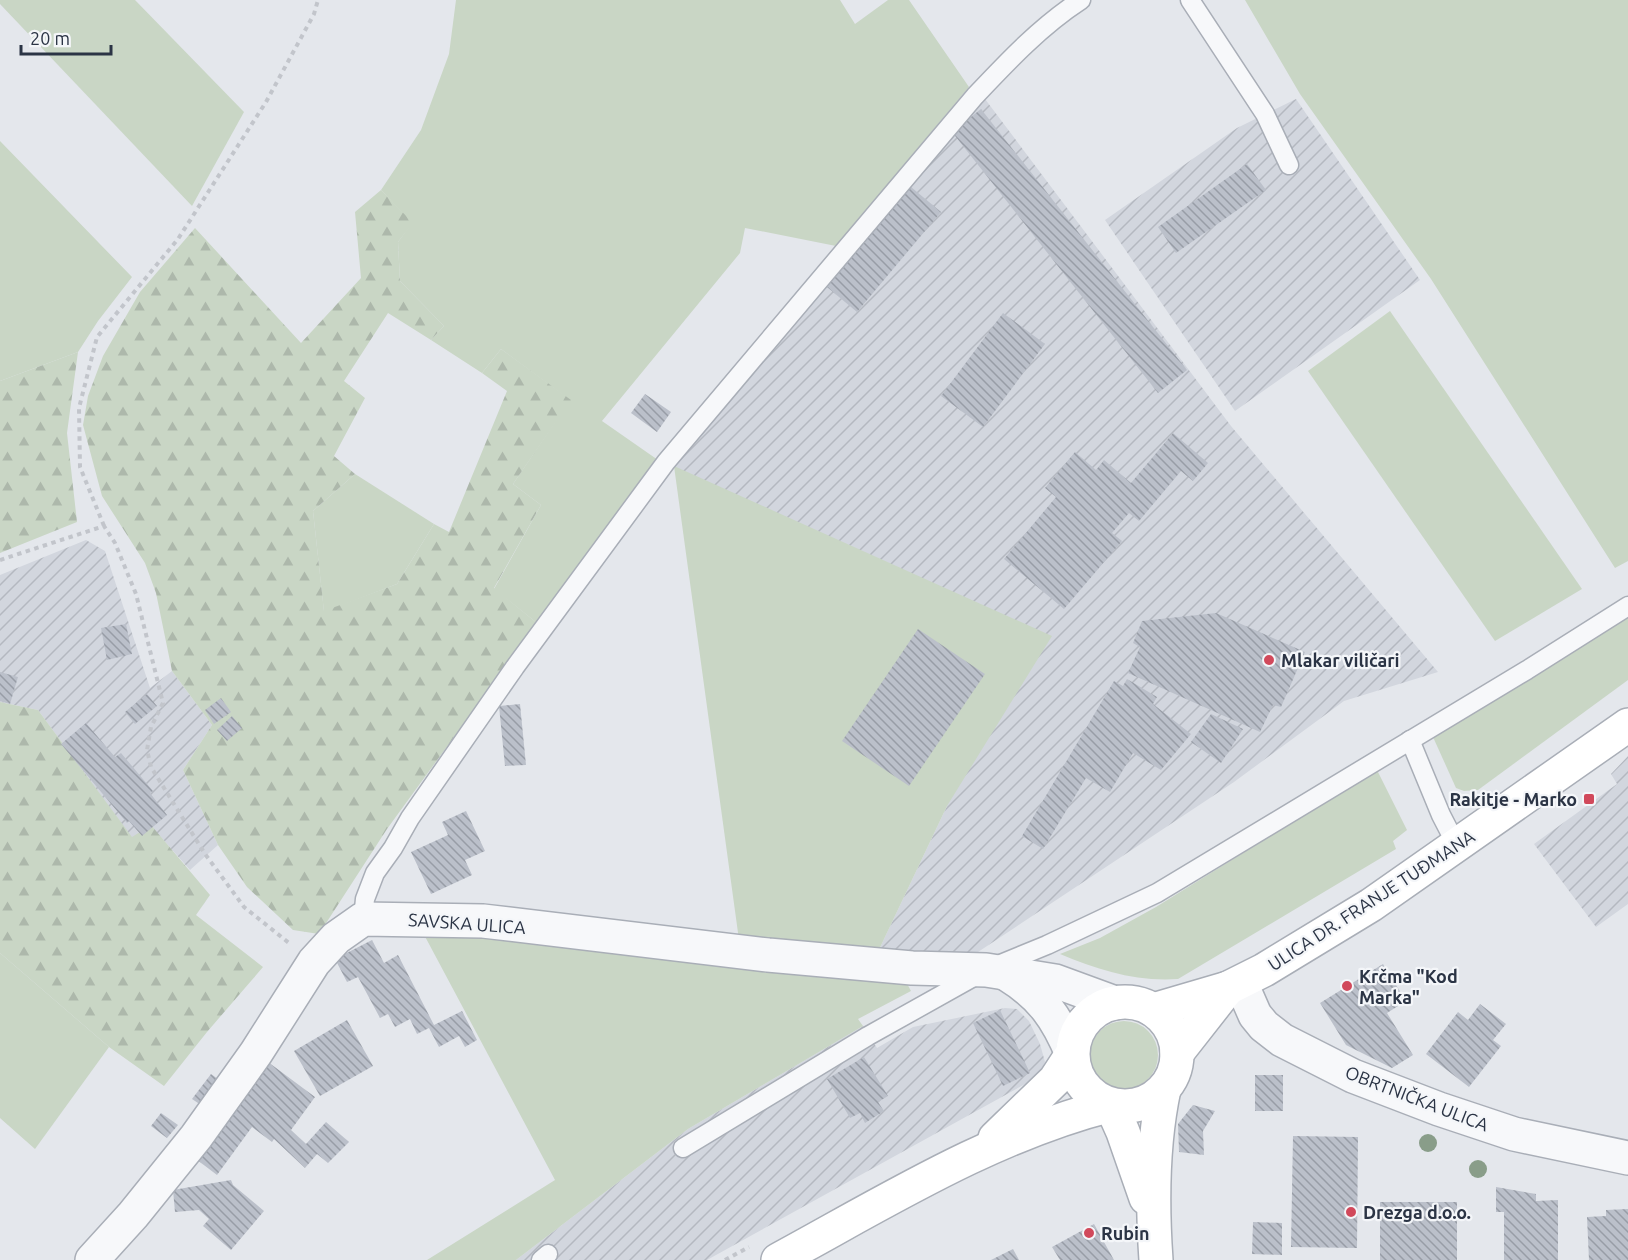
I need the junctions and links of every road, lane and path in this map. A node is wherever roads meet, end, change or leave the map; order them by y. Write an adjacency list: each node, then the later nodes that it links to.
1 (318, 0): 5 (path)
2 (1082, 0): 11 (lane)
3 (1190, 0): 4 (lane)
4 (1290, 165)
5 (104, 526): 6 (path); 12 (path)
6 (0, 560)
7 (1628, 606): 9 (lane)
8 (1628, 725): 10 (main road, ULICA DR. FRANJE TUĐMANA)
9 (1410, 740): 10 (lane); 13 (lane)
10 (1457, 846): 14 (main road, ULICA DR. FRANJE TUĐMANA)
11 (363, 919): 12 (street); 13 (street, SAVSKA ULICA)
12 (314, 962): 25 (street)
13 (996, 972): 15 (street, SAVSKA ULICA); 18 (street); 21 (lane)
14 (1235, 985): 16 (main road, ULICA DR. FRANJE TUĐMANA); 17 (main road, ULICA DR. FRANJE TUĐMANA); 23 (street, OBRTNIČKA ULICA)
15 (1115, 1003): 16 (main road); 18 (main road)
16 (1153, 1010): 17 (main road)
17 (1177, 1053): 19 (main road)
18 (1072, 1054): 20 (main road); 22 (main road)
19 (1164, 1089): 20 (main road); 24 (main road)
20 (1111, 1105): 22 (main road); 24 (main road)
21 (683, 1148)
22 (981, 1151): 26 (main road)
23 (1628, 1158)
24 (1153, 1218): 27 (main road)
25 (92, 1260)
26 (778, 1260)
27 (1156, 1260)

